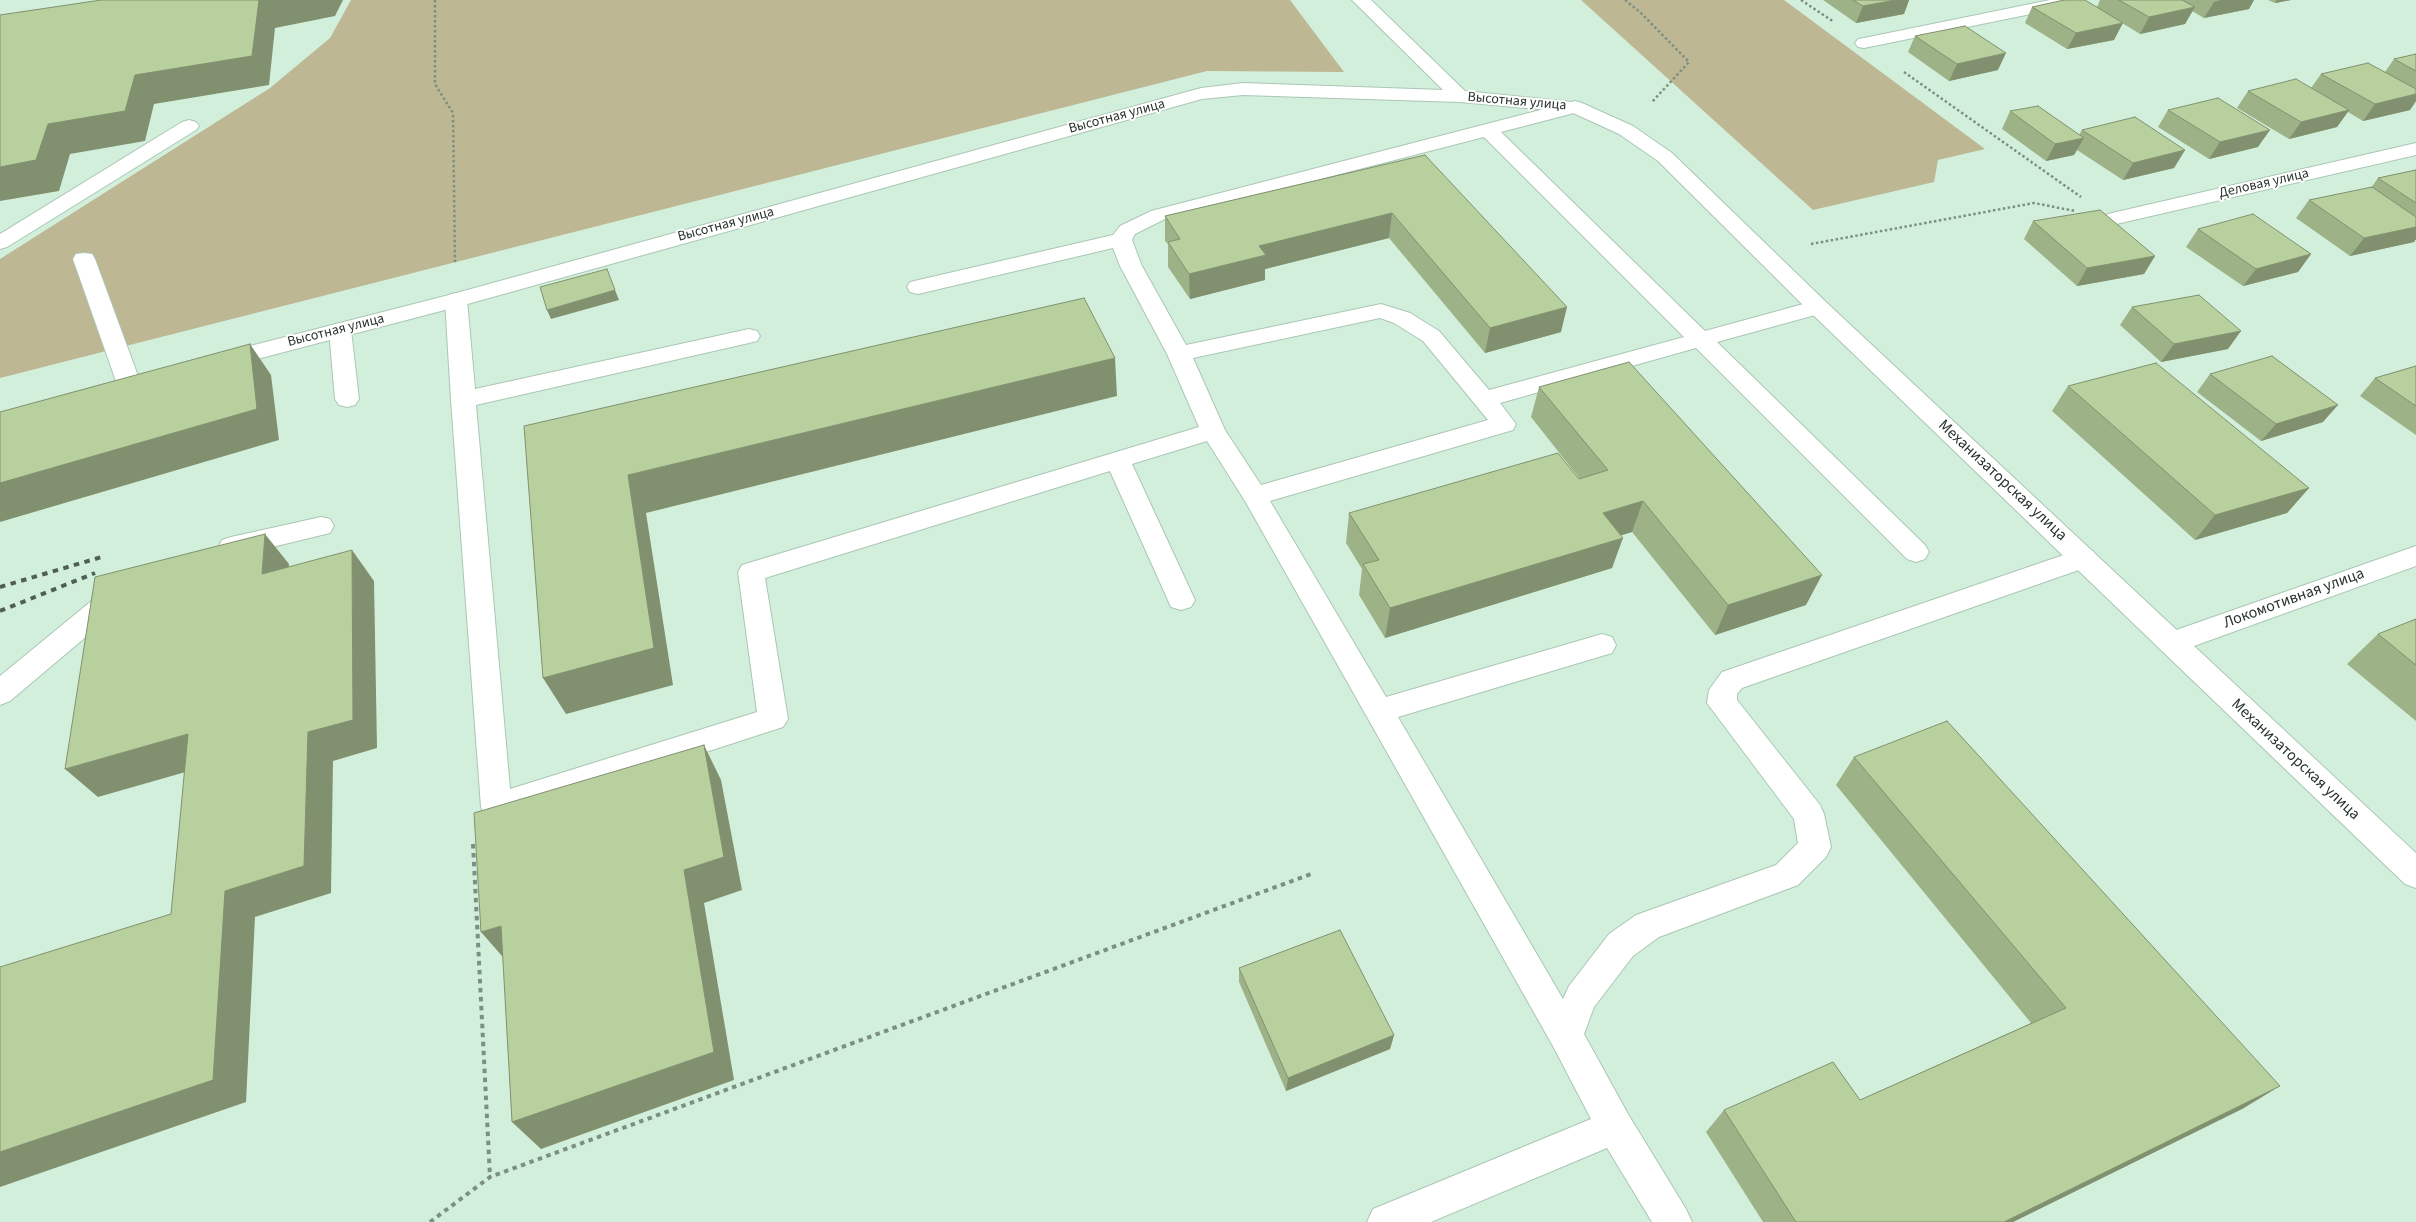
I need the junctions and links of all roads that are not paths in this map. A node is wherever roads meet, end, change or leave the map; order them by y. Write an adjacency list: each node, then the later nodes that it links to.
1 (1361, 0): 4 (street, Высотная улица)
2 (2075, 0): 3 (street)
3 (1864, 43)
4 (1460, 96): 5 (street, Высотная улица); 14 (street, Высотная улица)
5 (1575, 107): 7 (street); 15 (street, Механизаторская улица)
6 (189, 126): 11 (street)
7 (1488, 130): 10 (street); 18 (street)
8 (2416, 149): 9 (street, Деловая улица)
9 (2112, 220)
10 (1121, 240): 13 (street); 19 (street)
11 (0, 243)
12 (84, 259): 21 (street)
13 (918, 287)
14 (456, 300): 16 (street, Высотная улица); 24 (street)
15 (1818, 307): 18 (street); 32 (street, Механизаторская улица)
16 (340, 330): 20 (street, Высотная улица); 22 (street)
17 (749, 336): 24 (street)
18 (1703, 339): 23 (street); 30 (street)
19 (1179, 354): 23 (street); 25 (street)
20 (196, 367)
21 (129, 384)
22 (347, 399)
23 (1484, 399): 27 (street)
24 (463, 400): 26 (street)
25 (1213, 431): 26 (street); 27 (street)
26 (1118, 460): 34 (street)
27 (1255, 496): 38 (street)
28 (321, 526): 29 (street)
29 (210, 552)
30 (1916, 552)
31 (2416, 556): 35 (street, Локомотивная улица)
32 (2084, 558): 35 (street, Механизаторская улица); 40 (street)
33 (138, 578): 37 (street)
34 (1181, 600)
35 (2172, 643): 39 (street, Механизаторская улица)
36 (1602, 645): 38 (street)
37 (0, 692)
38 (1379, 711): 40 (street)
39 (2416, 874)
40 (1566, 1036): 41 (street)
41 (1615, 1127): 42 (street); 43 (street)
42 (1386, 1222)
43 (1673, 1222)

